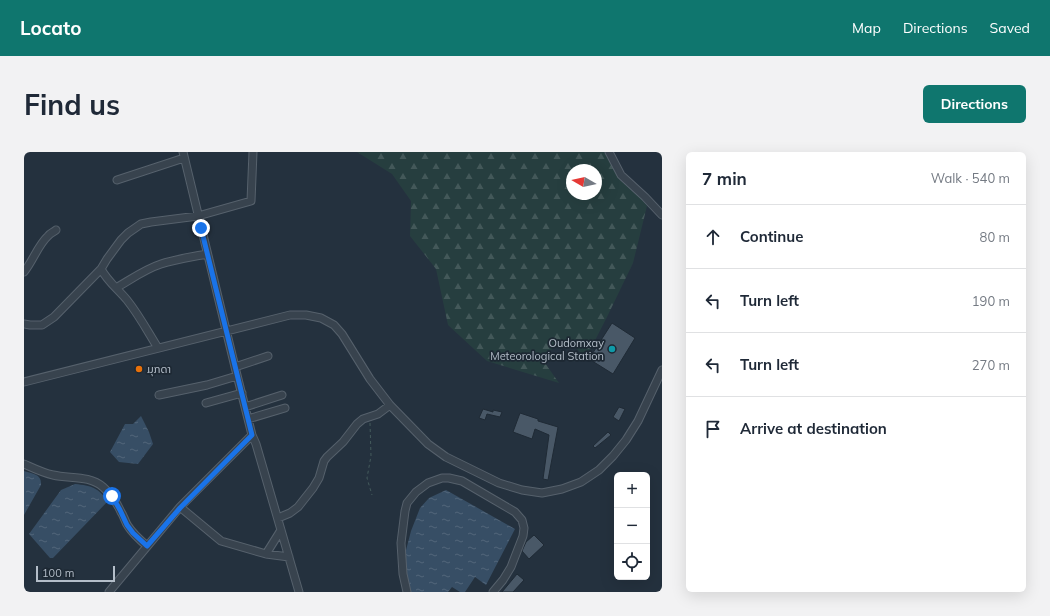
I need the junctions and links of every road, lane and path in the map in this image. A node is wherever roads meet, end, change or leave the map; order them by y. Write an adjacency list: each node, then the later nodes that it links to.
1 (253, 152): 5 (street)
2 (609, 152): 6 (street)
3 (183, 155): 4 (street); 5 (street)
4 (117, 180)
5 (198, 216): 8 (street); 9 (street)
6 (662, 216)
7 (56, 230): 10 (street)
8 (207, 254): 11 (street); 13 (street)
9 (101, 269): 11 (street); 12 (street)
10 (24, 272)
11 (116, 288): 14 (street)
12 (24, 324)
13 (226, 331): 14 (street); 16 (street); 24 (street)
14 (158, 348): 19 (street)
15 (268, 356): 16 (street)
16 (235, 367): 18 (street)
17 (662, 370): 24 (street)
18 (237, 376): 20 (street); 21 (street)
19 (24, 382)
20 (242, 393): 23 (street); 25 (street)
21 (158, 395)
22 (282, 395): 25 (street)
23 (206, 403)
24 (390, 405): 33 (street)
25 (245, 407): 27 (street)
26 (285, 408): 27 (street)
27 (248, 419): 29 (street)
28 (370, 422): 31 (path)
29 (252, 435): 32 (street); 33 (street)
30 (24, 464): 35 (street)
31 (372, 495)
32 (180, 508): 35 (street); 36 (street)
33 (278, 518): 34 (street)
34 (281, 530): 36 (street); 37 (street)
35 (147, 546): 38 (street)
36 (266, 554): 37 (street)
37 (289, 557): 39 (street)
38 (109, 592)
39 (299, 592)
40 (408, 592): 41 (street)
41 (493, 592)

